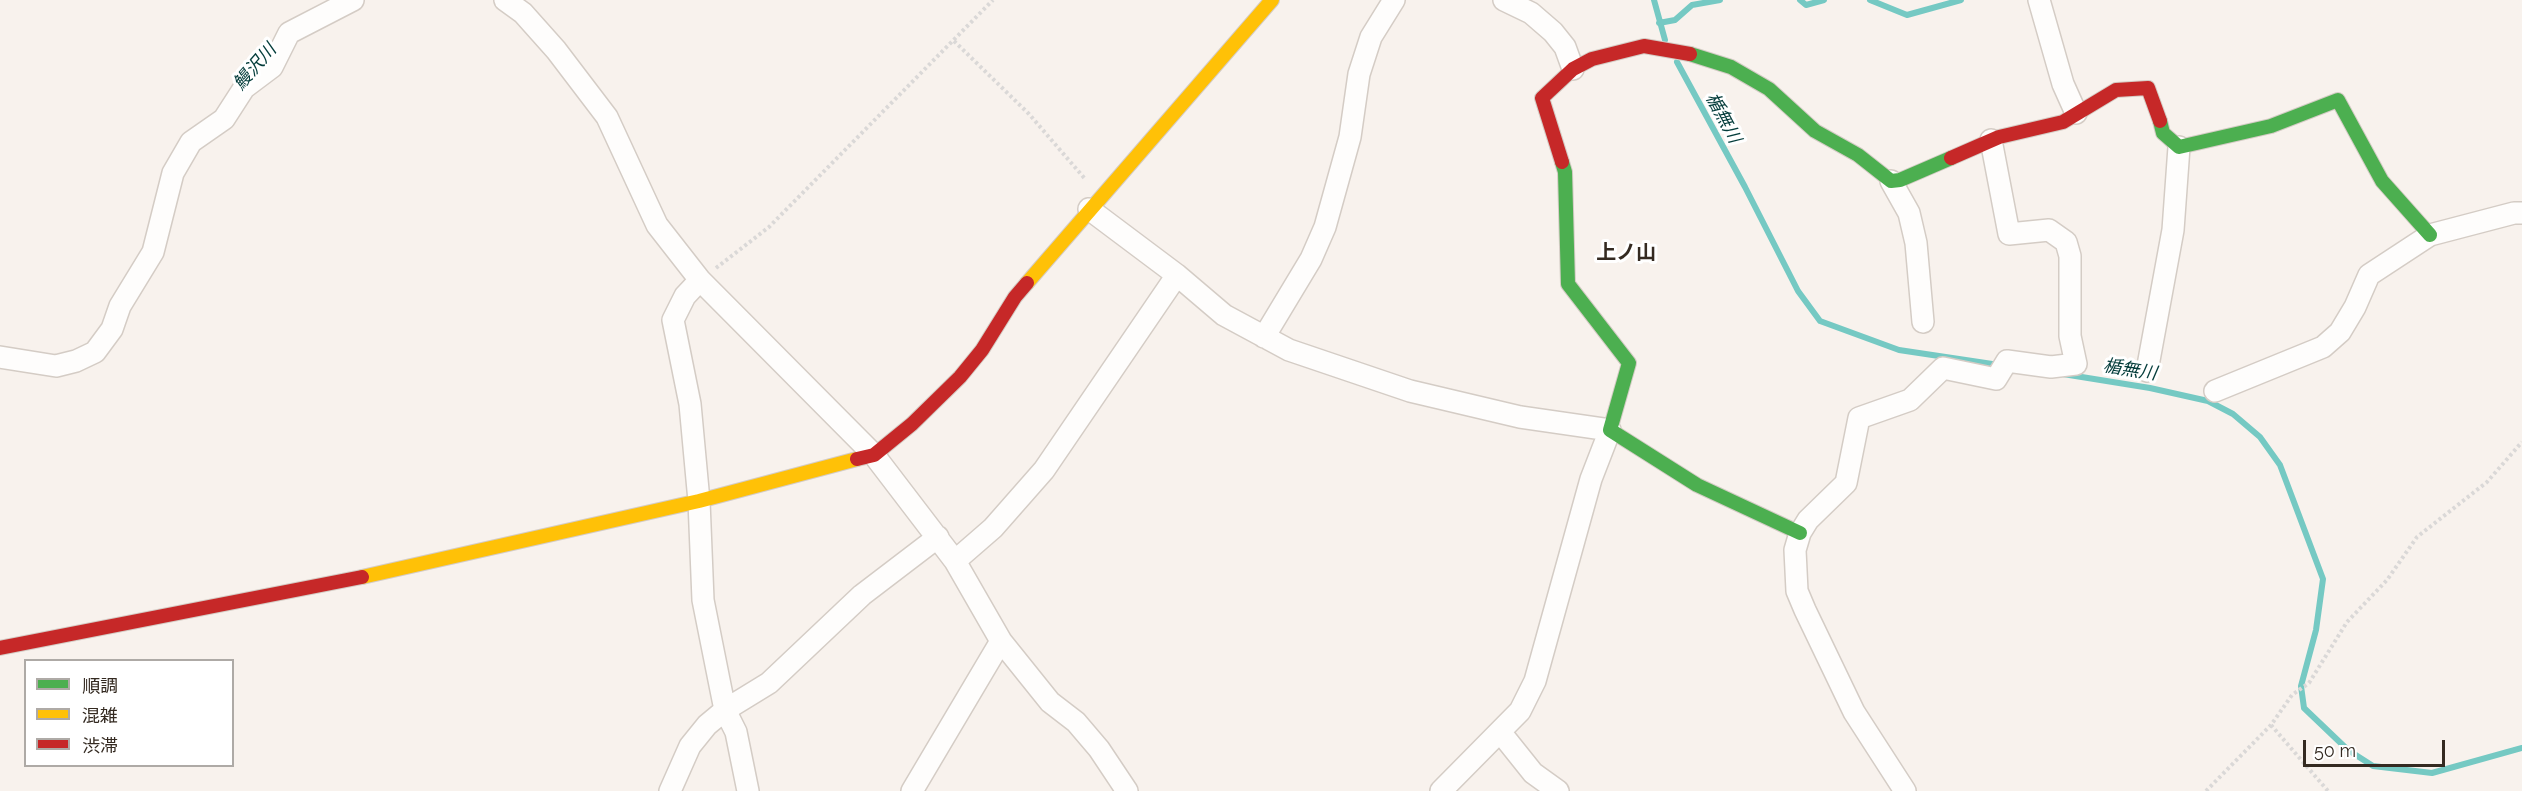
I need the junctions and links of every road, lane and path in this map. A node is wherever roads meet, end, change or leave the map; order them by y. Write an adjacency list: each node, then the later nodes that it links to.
1 (353, 0): 22 (street)
2 (505, 0): 8 (street)
3 (993, 0): 9 (path)
4 (1272, 0): 15 (street)
5 (1394, 0): 21 (street)
6 (1504, 0): 10 (street)
7 (2039, 0): 11 (street)
8 (529, 7): 19 (street)
9 (954, 41): 15 (path); 19 (path)
10 (1573, 69): 14 (street); 25 (street)
11 (2076, 112): 12 (street); 13 (street)
12 (1991, 140): 14 (street); 29 (street)
13 (2178, 147): 17 (street); 23 (street)
14 (1891, 181): 20 (street)
15 (1095, 203): 18 (street); 27 (street)
16 (2522, 213): 17 (street)
17 (2430, 236): 24 (street)
18 (1177, 275): 21 (street); 31 (street)
19 (700, 280): 27 (street); 28 (street)
20 (1923, 322)
21 (1264, 337): 25 (street)
22 (0, 357)
23 (2147, 371)
24 (2216, 391)
25 (1610, 430): 29 (street); 38 (street)
26 (2522, 442): 37 (path)
27 (874, 455): 28 (street); 30 (street)
28 (699, 501): 34 (street); 36 (street)
29 (1800, 533): 45 (street)
30 (938, 537): 31 (street); 36 (street)
31 (955, 561): 33 (street)
32 (0, 633): 34 (street)
33 (1001, 641): 41 (street); 42 (street)
34 (9, 646): 35 (street)
35 (0, 665)
36 (725, 710): 39 (street); 40 (street)
37 (2271, 725): 46 (path); 47 (path)
38 (1501, 733): 43 (street); 44 (street)
39 (670, 791)
40 (748, 791)
41 (912, 791)
42 (1127, 791)
43 (1441, 791)
44 (1558, 791)
45 (1905, 791)
46 (2206, 791)
47 (2328, 791)

